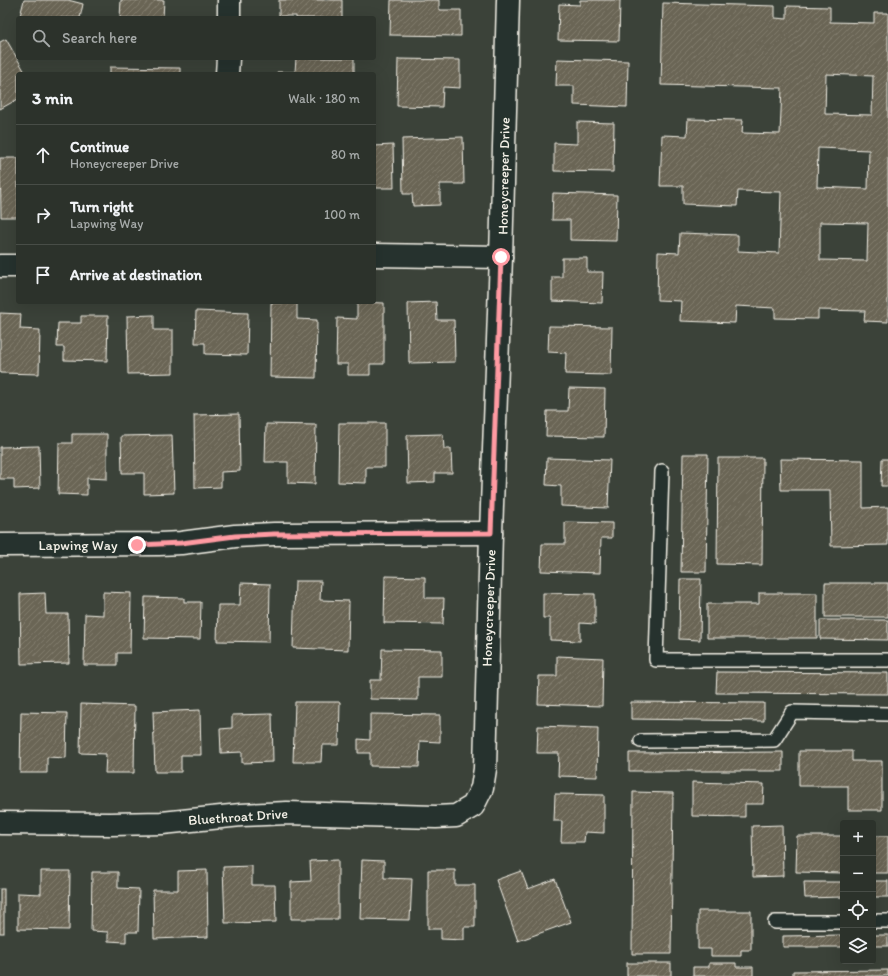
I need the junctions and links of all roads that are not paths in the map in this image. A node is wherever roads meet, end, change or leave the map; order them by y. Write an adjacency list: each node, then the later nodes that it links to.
1 (230, 0): 3 (street)
2 (508, 0): 7 (street, Honeycreeper Drive)
3 (229, 16)
4 (228, 60): 5 (street)
5 (227, 72)
6 (376, 254): 7 (street)
7 (501, 257): 11 (street, Honeycreeper Drive)
8 (0, 266): 9 (street)
9 (16, 266)
10 (662, 471): 13 (lane)
11 (491, 533): 12 (street, Lapwing Way); 16 (street, Honeycreeper Drive)
12 (0, 545)
13 (888, 660)
14 (888, 714): 15 (lane)
15 (641, 741)
16 (473, 806): 17 (street, Bluethroat Drive)
17 (0, 823)
18 (876, 921): 19 (lane)
19 (888, 921)
20 (775, 922): 21 (lane)
21 (840, 922)

